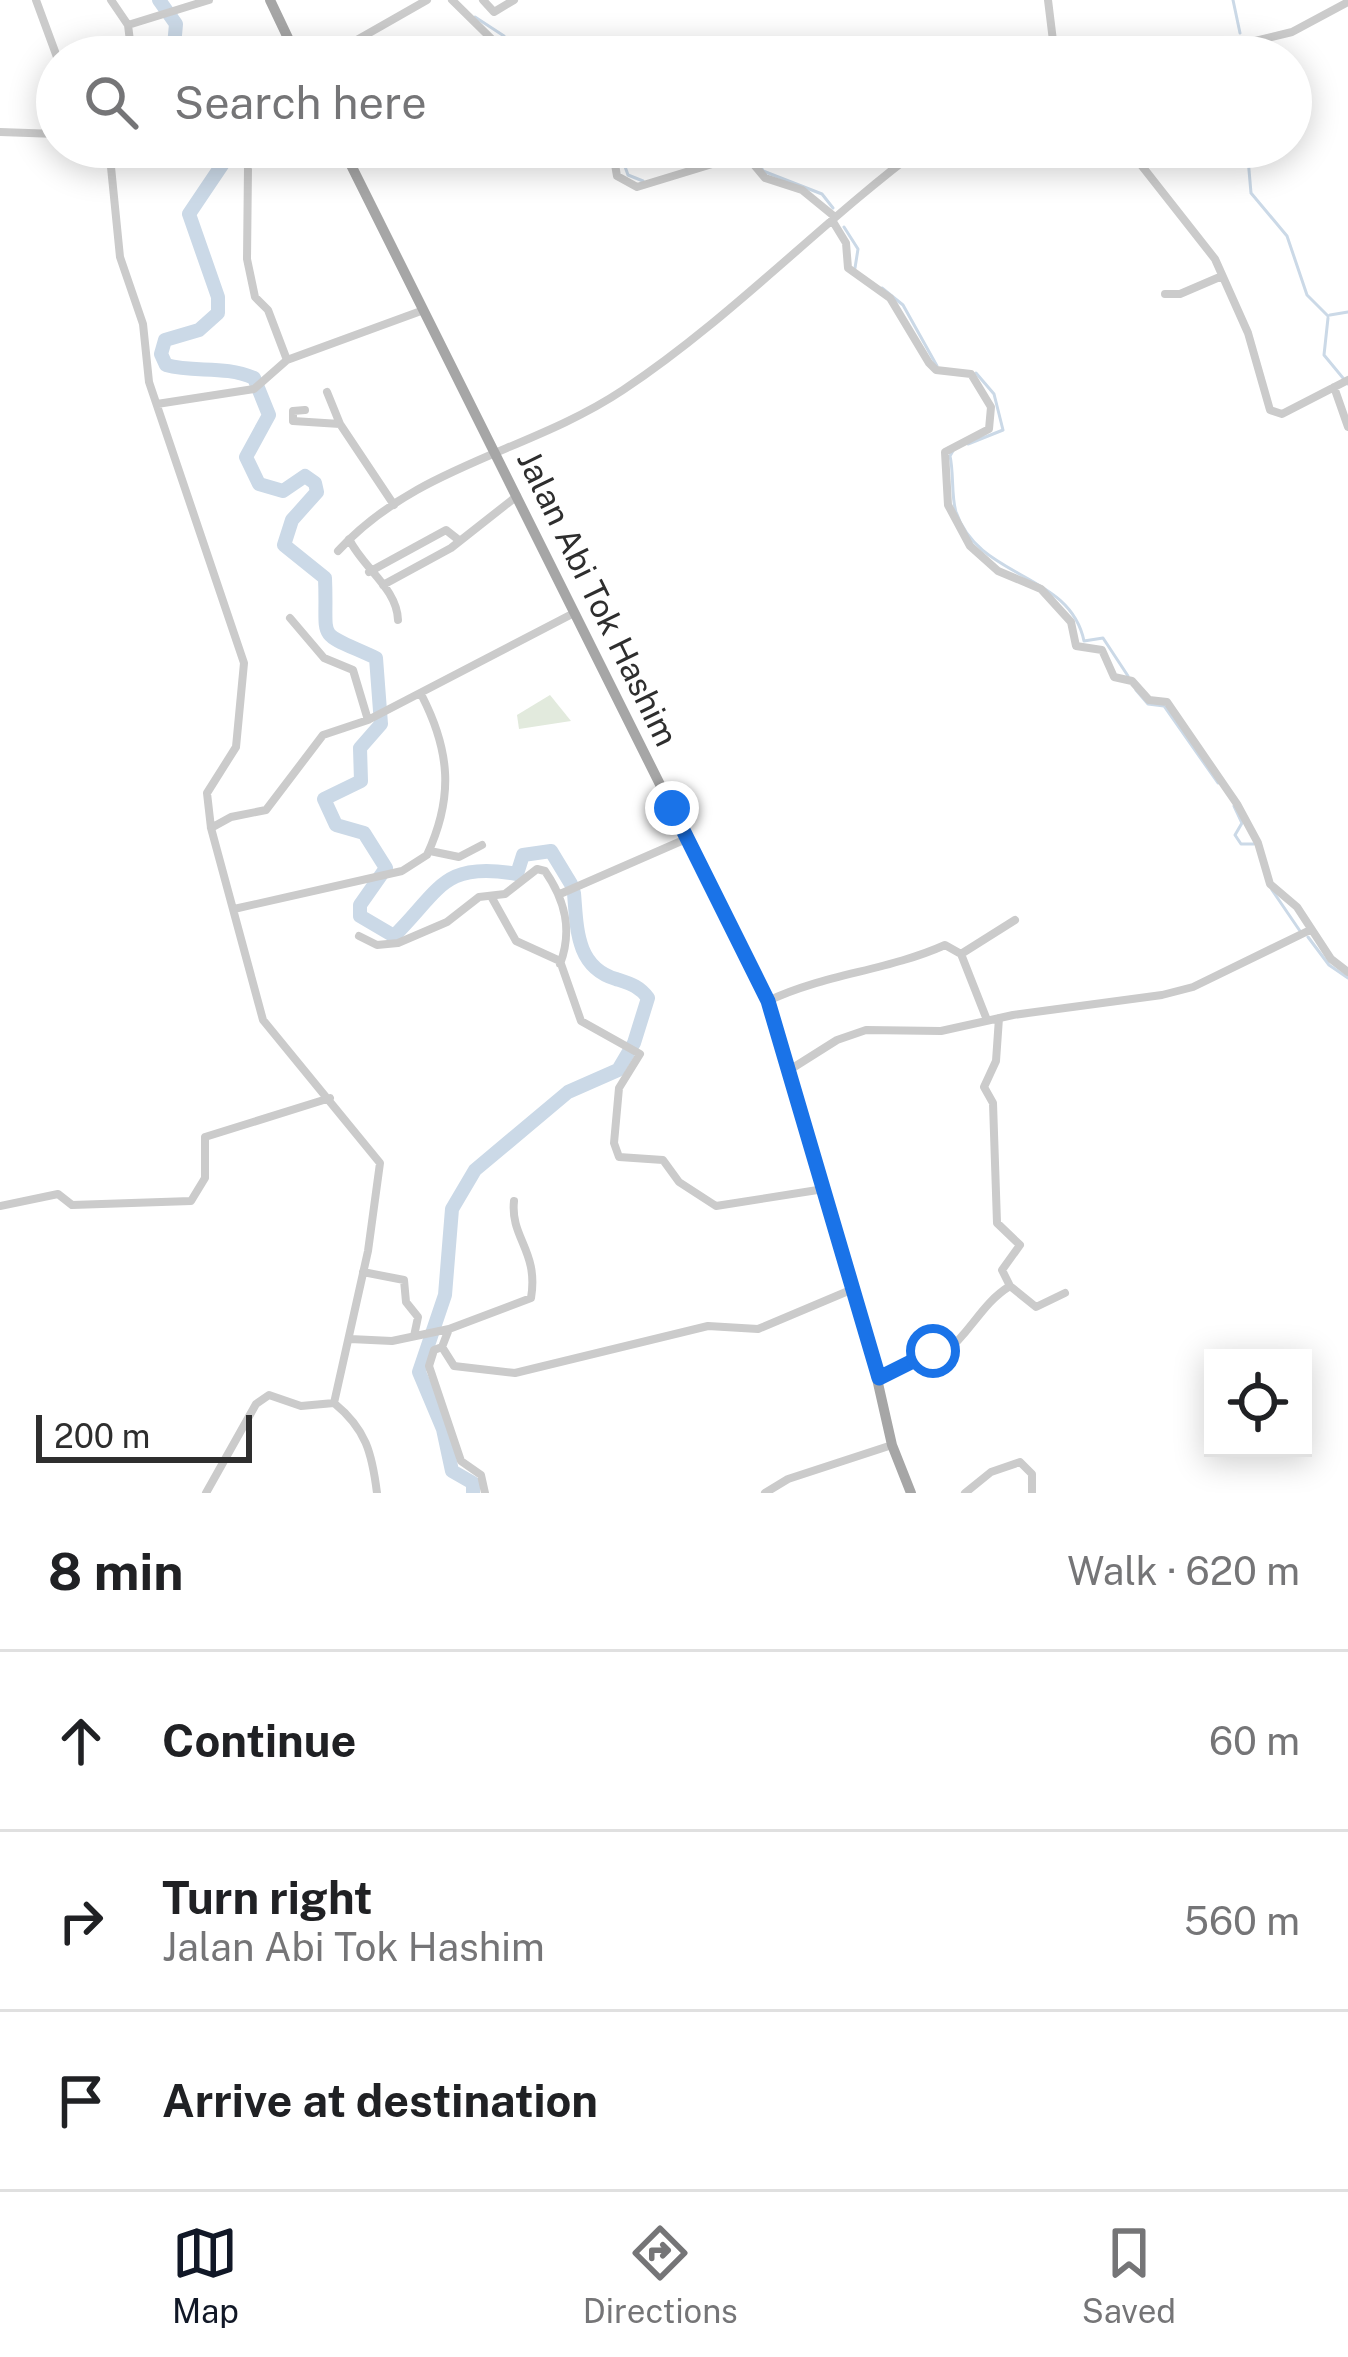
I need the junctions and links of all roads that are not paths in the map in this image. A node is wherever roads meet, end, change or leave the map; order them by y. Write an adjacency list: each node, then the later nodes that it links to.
1 (36, 0): 12 (street)
2 (111, 0): 11 (street)
3 (209, 0): 11 (street)
4 (270, 0): 14 (main road)
5 (427, 0): 15 (street)
6 (452, 0): 16 (street)
7 (483, 0): 8 (street)
8 (514, 0)
9 (1048, 0): 17 (street)
10 (1348, 2): 18 (street)
11 (128, 26): 13 (street)
12 (49, 36)
13 (129, 36)
14 (287, 36)
15 (364, 36)
16 (489, 36)
17 (1052, 36)
18 (1276, 36)
19 (0, 132): 20 (street)
20 (36, 133)
21 (112, 168): 36 (street)
22 (248, 168): 33 (street)
23 (352, 168): 32 (main road, Jalan Abi Tok Hashim)
24 (616, 168): 25 (street)
25 (699, 168)
26 (757, 168): 29 (street)
27 (896, 168): 29 (street)
28 (1143, 168): 30 (street)
29 (834, 219): 40 (street); 61 (street)
30 (1222, 277): 31 (street); 34 (street)
31 (1165, 294)
32 (421, 311): 33 (street); 40 (main road, Jalan Abi Tok Hashim)
33 (286, 360): 36 (street)
34 (1341, 383): 39 (street)
35 (328, 392): 38 (street)
36 (157, 404): 53 (street)
37 (305, 410): 38 (street)
38 (340, 424): 42 (street)
39 (1348, 427)
40 (497, 453): 41 (main road, Jalan Abi Tok Hashim); 42 (street)
41 (518, 495): 44 (street); 48 (main road, Jalan Abi Tok Hashim)
42 (394, 506): 43 (street)
43 (350, 539): 45 (street); 46 (street)
44 (460, 541): 46 (street); 47 (street)
45 (338, 551)
46 (369, 572): 47 (street)
47 (383, 585): 50 (street)
48 (575, 612): 51 (street); 54 (main road, Jalan Abi Tok Hashim)
49 (290, 618): 52 (street)
50 (398, 620)
51 (422, 695): 52 (street); 56 (street)
52 (372, 718): 53 (street)
53 (211, 828): 59 (street)
54 (686, 839): 57 (street); 66 (main road, Jalan Abi Tok Hashim)
55 (482, 845): 56 (street)
56 (430, 851): 59 (street)
57 (560, 893): 58 (street); 64 (street)
58 (492, 898): 62 (street); 64 (street)
59 (234, 909): 70 (street)
60 (1015, 920): 63 (street)
61 (1305, 932): 65 (street); 67 (street)
62 (359, 936)
63 (961, 954): 66 (street); 68 (street)
64 (560, 964): 71 (street)
65 (1348, 972)
66 (768, 1001): 69 (main road, Jalan Abi Tok Hashim)
67 (999, 1018): 68 (street); 75 (street)
68 (986, 1019): 69 (street)
69 (791, 1069): 71 (main road, Jalan Abi Tok Hashim)
70 (329, 1098): 73 (street); 74 (street)
71 (826, 1189): 76 (main road, Jalan Abi Tok Hashim)
72 (514, 1201): 78 (street)
73 (0, 1206)
74 (363, 1272): 79 (street); 80 (street)
75 (1010, 1286): 77 (street); 82 (street)
76 (853, 1289): 81 (street); 82 (main road, Jalan Abi Tok Hashim)
77 (1065, 1293)
78 (449, 1329): 79 (street); 81 (street)
79 (419, 1335): 80 (street)
80 (350, 1339): 83 (street)
81 (442, 1347): 87 (street)
82 (879, 1378): 84 (main road, Jalan Abi Tok Hashim)
83 (334, 1403): 85 (street); 86 (street)
84 (892, 1445): 88 (street); 89 (main road, Jalan Abi Tok Hashim)
85 (206, 1493)
86 (377, 1493)
87 (485, 1493)
88 (765, 1493)
89 (911, 1493)
90 (965, 1493): 91 (street)
91 (1033, 1493)

